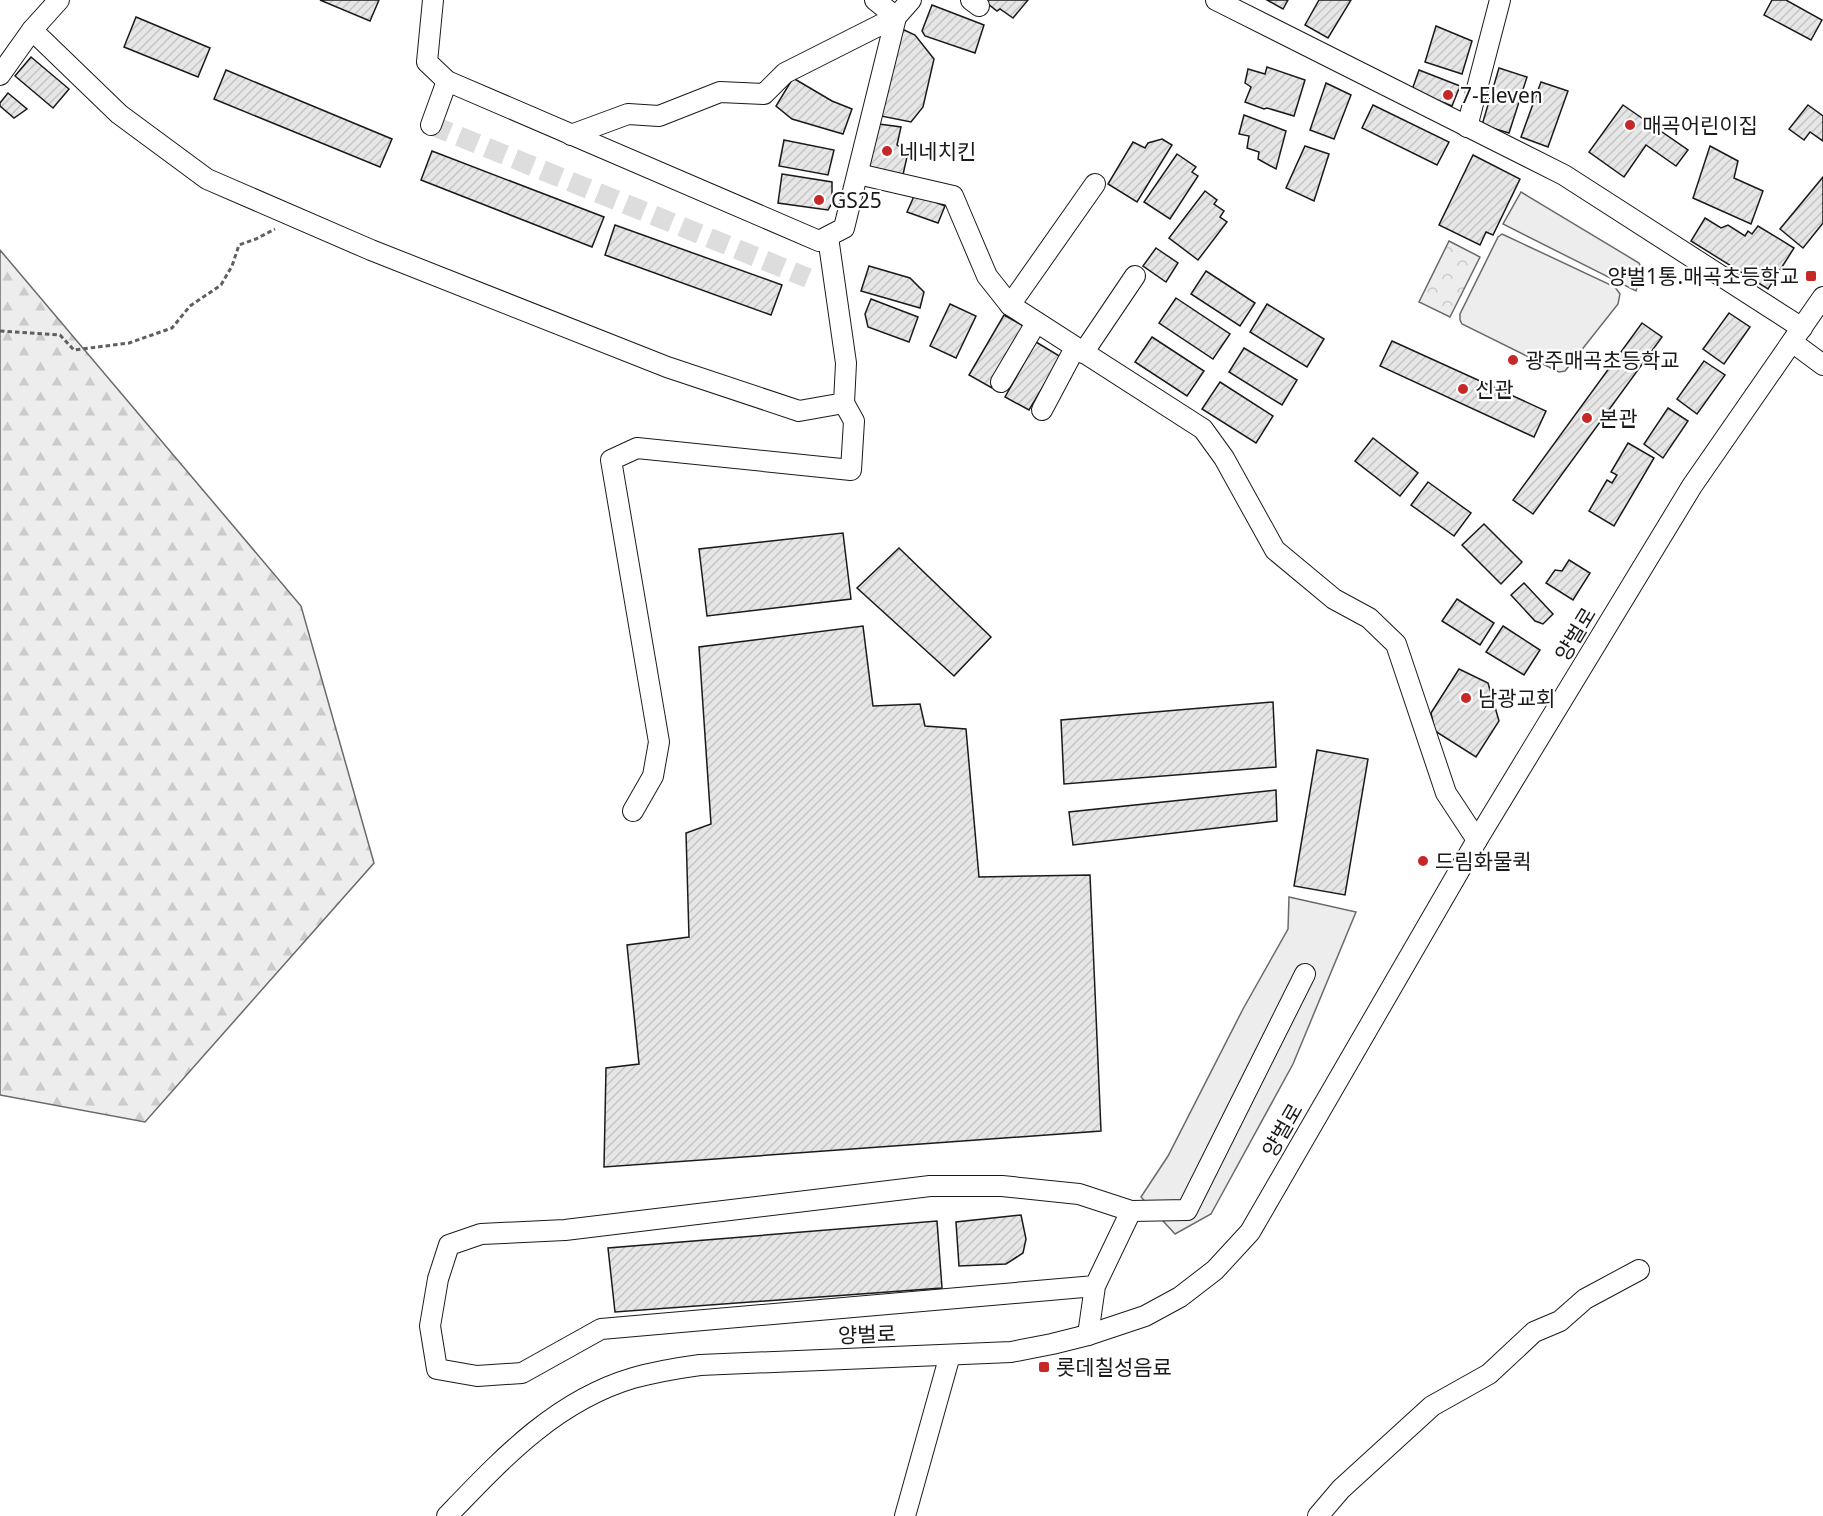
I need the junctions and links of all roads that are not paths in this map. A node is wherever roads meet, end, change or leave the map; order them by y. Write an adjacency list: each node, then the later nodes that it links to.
1 (59, 0): 8 (street)
2 (433, 0): 10 (street)
3 (875, 0): 7 (street)
4 (911, 0): 7 (street)
5 (1216, 0): 12 (street)
6 (1500, 0): 12 (street)
7 (896, 17): 13 (street); 14 (street)
8 (32, 30): 9 (street); 25 (street)
9 (0, 75)
10 (447, 81): 11 (street); 13 (street)
11 (431, 124)
12 (1467, 128): 21 (street)
13 (571, 135): 16 (street)
14 (858, 174): 16 (street); 19 (street)
15 (1095, 184): 19 (street)
16 (828, 237): 25 (street)
17 (1135, 276): 22 (street)
18 (1823, 297): 21 (street, 양벌로)
19 (1010, 305): 20 (street)
20 (1036, 322): 22 (street); 24 (street)
21 (1797, 335): 23 (street); 28 (street, 양벌로)
22 (1079, 351): 26 (street); 28 (street)
23 (1823, 365)
24 (1001, 382)
25 (844, 403): 27 (street)
26 (1042, 410)
27 (633, 811)
28 (1477, 840): 33 (street, 양벌로)
29 (1305, 974): 30 (street)
30 (1131, 1211): 32 (street); 32 (street)
31 (1639, 1270): 37 (street)
32 (1095, 1286): 33 (street)
33 (1088, 1335): 34 (street, 양벌로)
34 (950, 1355): 35 (street, 양벌로); 36 (street)
35 (447, 1516)
36 (905, 1516)
37 (1318, 1516)

